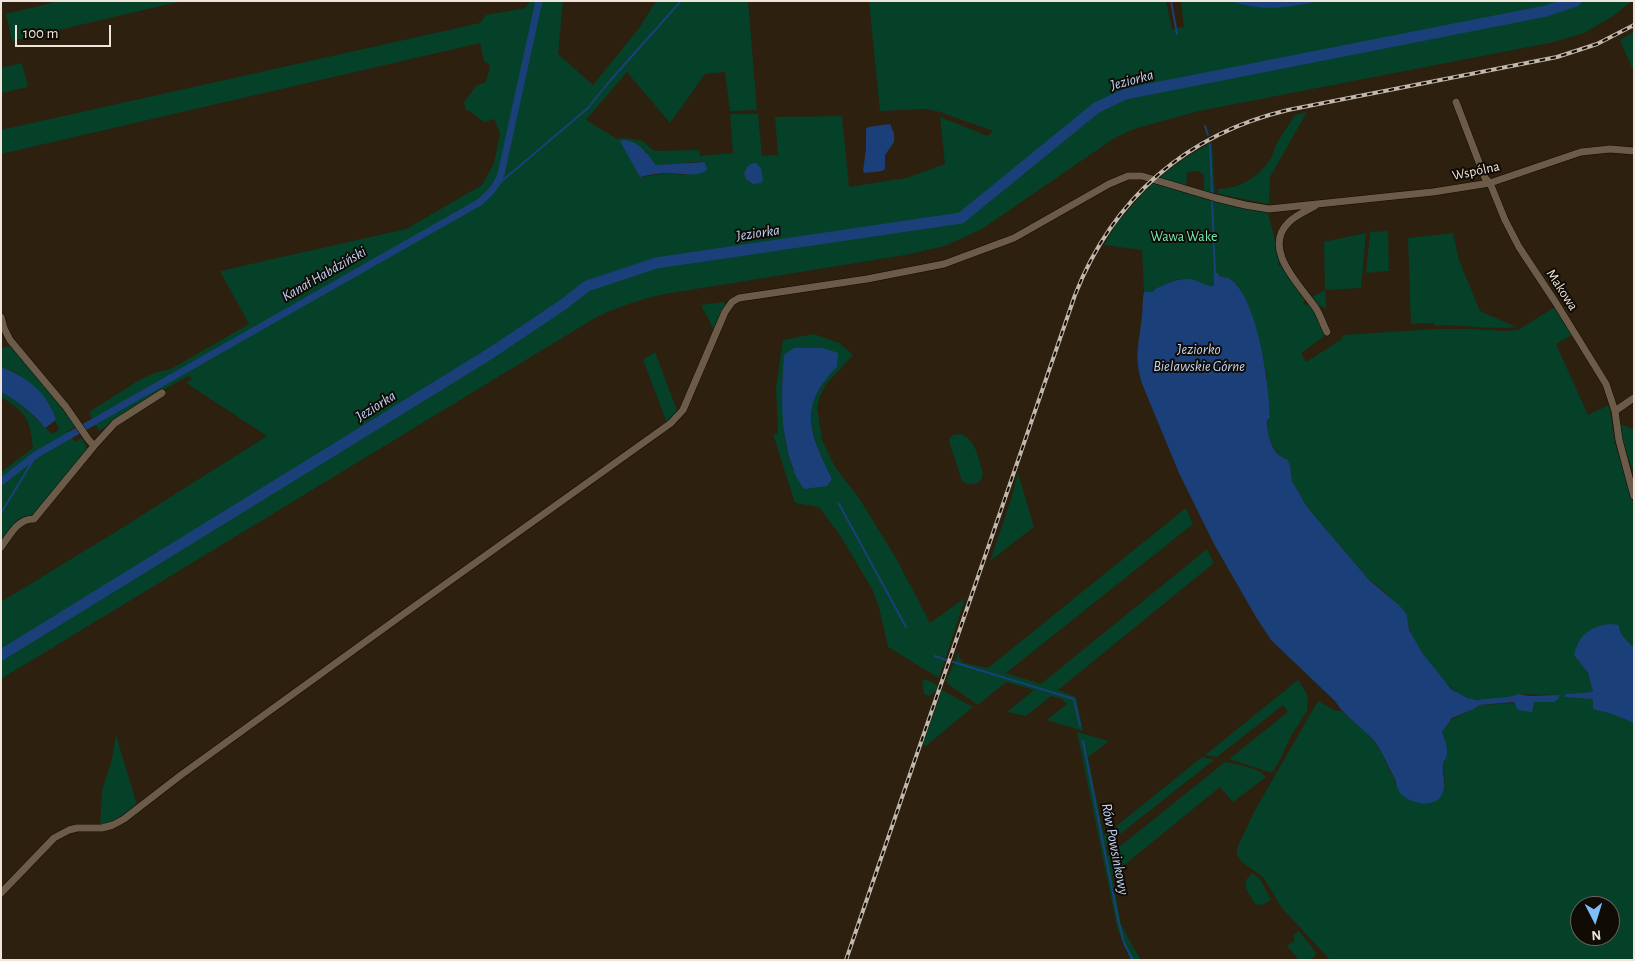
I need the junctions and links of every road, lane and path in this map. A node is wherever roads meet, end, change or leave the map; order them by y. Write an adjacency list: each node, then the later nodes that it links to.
1 (1456, 102): 3 (street, Makowa)
2 (1634, 151): 3 (street, Wspólna)
3 (1490, 184): 4 (street, Wspólna); 9 (street, Makowa)
4 (1320, 203): 6 (street, Wspólna); 13 (street, Wspólna)
5 (1, 317): 10 (street)
6 (1327, 332)
7 (162, 392): 10 (street)
8 (1634, 398): 9 (street)
9 (1615, 411): 11 (street, Makowa)
10 (94, 446): 12 (street)
11 (1634, 496)
12 (1, 547)
13 (1, 893)

